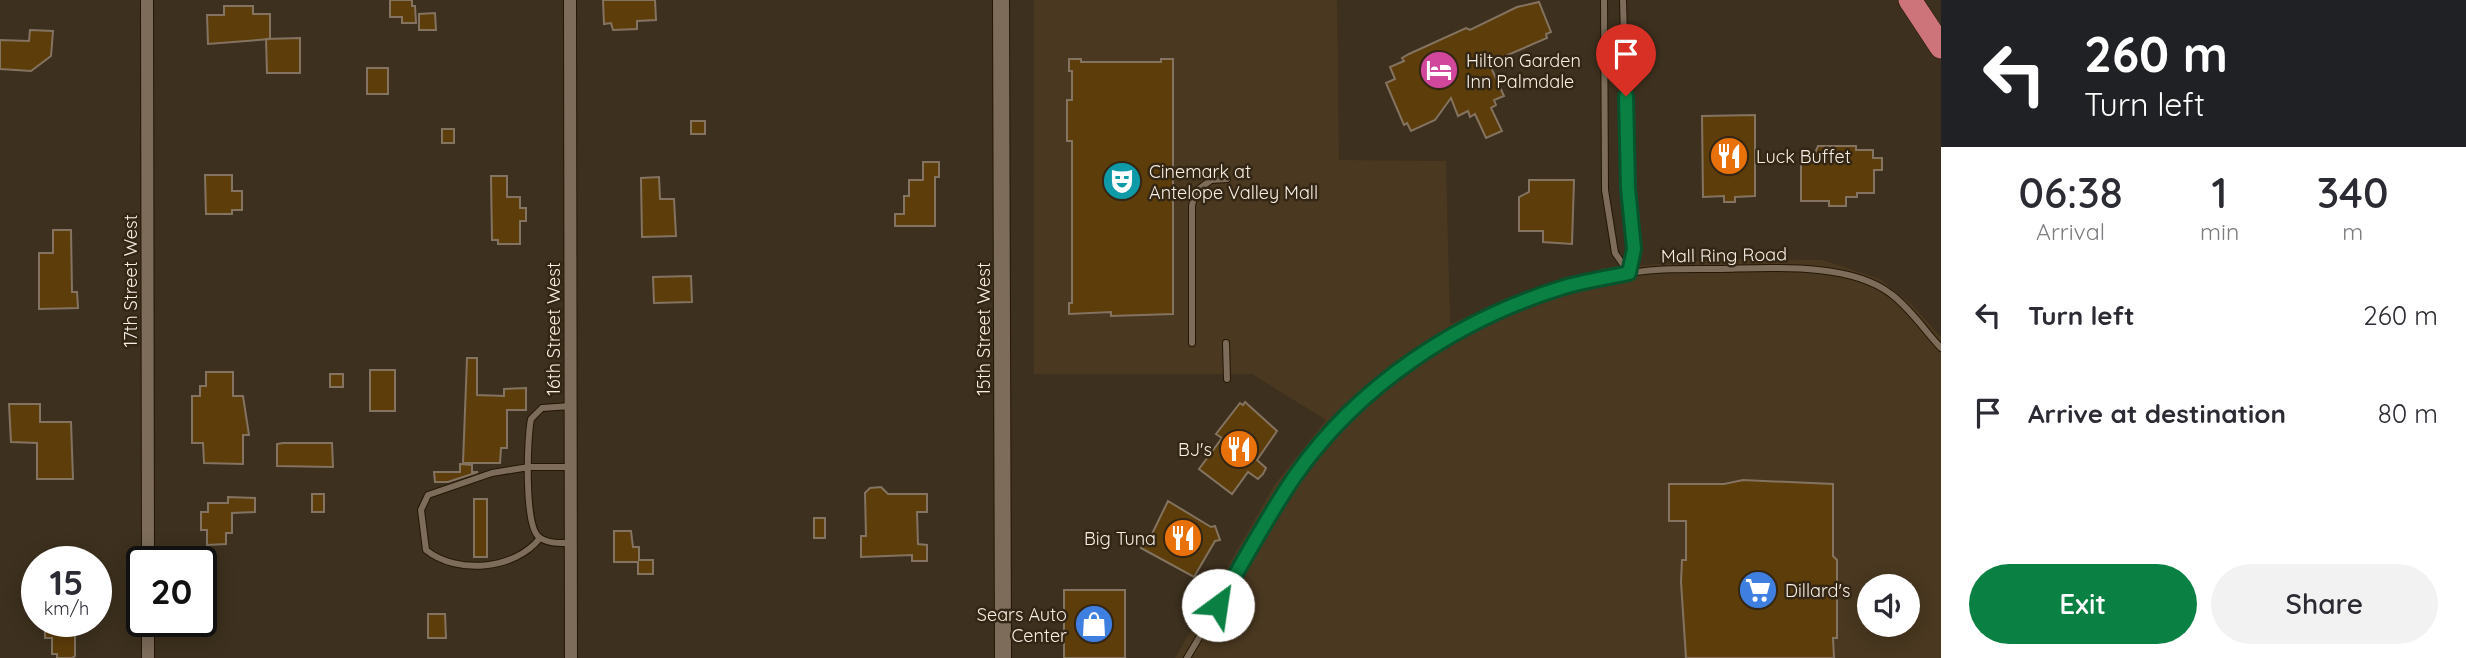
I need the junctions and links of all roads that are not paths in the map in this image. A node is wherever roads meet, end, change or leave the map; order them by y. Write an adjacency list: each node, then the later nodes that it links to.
1 (147, 0): 19 (street, 17th Street West)
2 (570, 0): 14 (street, 16th Street West)
3 (1001, 0): 23 (street, 15th Street West)
4 (1604, 0): 9 (lane)
5 (1623, 0): 9 (lane)
6 (1910, 0): 7 (highway)
7 (1941, 47)
8 (1227, 179): 10 (lane)
9 (1629, 273): 12 (lane, Mall Ring Road); 24 (lane, Mall Ring Road)
10 (1192, 343)
11 (1226, 343): 13 (lane)
12 (1941, 348)
13 (1227, 379)
14 (571, 406): 15 (lane); 16 (street, 16th Street West)
15 (529, 467): 16 (lane); 17 (lane); 17 (lane)
16 (571, 467): 18 (street, 16th Street West)
17 (540, 538): 18 (lane)
18 (571, 543): 22 (street, 16th Street West)
19 (148, 546)
20 (148, 637): 21 (street)
21 (148, 658)
22 (571, 658)
23 (1003, 658)
24 (1187, 658)

